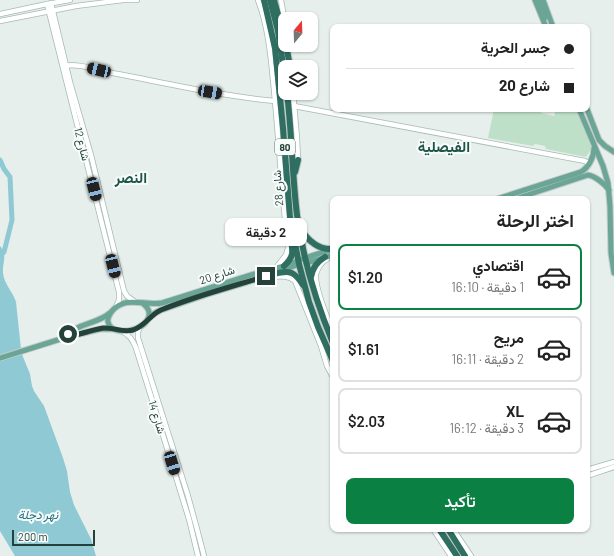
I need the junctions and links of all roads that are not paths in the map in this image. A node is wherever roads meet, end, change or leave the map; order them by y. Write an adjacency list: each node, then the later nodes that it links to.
1 (70, 0): 12 (street)
2 (138, 0): 13 (street)
3 (258, 0): 25 (street)
4 (264, 0): 20 (highway, 80)
5 (270, 0): 20 (highway, 80)
6 (274, 0): 16 (highway)
7 (281, 0): 14 (street)
8 (534, 0): 18 (main road)
9 (539, 0): 18 (main road)
10 (543, 0): 18 (main road)
11 (546, 0): 19 (main road)
12 (49, 3): 13 (street, شارع 12); 15 (street)
13 (51, 11): 17 (street); 22 (street, شارع 12)
14 (283, 12)
15 (0, 14)
16 (278, 15)
17 (0, 21)
18 (548, 24)
19 (556, 24)
20 (275, 31): 21 (highway, 80); 30 (highway, شارع 28 / 80)
21 (281, 60)
22 (64, 66): 25 (street); 39 (street, شارع 12)
23 (288, 100): 35 (highway, شارع 28 / 80)
24 (294, 100): 26 (street)
25 (275, 101): 29 (street)
26 (294, 106): 33 (street); 34 (street)
27 (581, 112): 31 (main road)
28 (587, 112): 32 (main road)
29 (277, 115): 30 (highway); 41 (street)
30 (283, 128): 41 (highway, شارع 28 / 80)
31 (594, 145): 34 (main road); 36 (main road)
32 (614, 152)
33 (298, 160): 35 (highway)
34 (588, 166): 37 (main road)
35 (294, 176): 40 (highway, شارع 28 / 80)
36 (610, 193): 38 (main road); 44 (main road)
37 (505, 196)
38 (525, 196)
39 (100, 203): 55 (street, شارع 12); 57 (street, شارع 12)
40 (299, 223): 42 (highway); 48 (highway, شارع 28 / 80)
41 (289, 229): 48 (highway, شارع 28 / 80); 49 (highway); 50 (street)
42 (330, 250)
43 (330, 253): 48 (main road)
44 (612, 253): 51 (main road)
45 (330, 254): 47 (main road)
46 (330, 255): 60 (street)
47 (325, 257): 48 (main road); 53 (highway)
48 (302, 261): 49 (main road, شارع 20); 50 (main road, شارع 20); 53 (highway, شارع 28 / 80); 54 (highway, شارع 28 / 80)
49 (284, 266): 50 (main road, شارع 20)
50 (275, 271): 52 (main road, شارع 20); 54 (highway); 56 (main road, شارع 20)
51 (614, 273)
52 (258, 278): 59 (main road, شارع 20); 68 (street)
53 (311, 280): 64 (highway, شارع 28 / 80)
54 (307, 292): 66 (highway, شارع 28 / 80)
55 (134, 301): 56 (main road); 57 (main road)
56 (142, 303): 59 (main road)
57 (116, 307): 58 (main road)
58 (110, 313): 62 (main road); 65 (main road)
59 (148, 320): 61 (main road)
60 (330, 324)
61 (140, 326): 63 (main road); 79 (street, شارع 14)
62 (114, 329): 63 (main road); 65 (main road)
63 (121, 331): 78 (street, شارع 14)
64 (330, 335)
65 (67, 337): 67 (main road)
66 (330, 354)
67 (0, 358)
68 (330, 365)
69 (614, 462): 71 (street)
70 (614, 467): 72 (street)
71 (590, 469)
72 (590, 475)
73 (435, 532): 80 (street)
74 (442, 532): 77 (highway)
75 (450, 532): 77 (highway)
76 (454, 532): 77 (street)
77 (461, 554): 81 (street)
78 (198, 556)
79 (204, 556)
80 (451, 556)
81 (471, 556)

